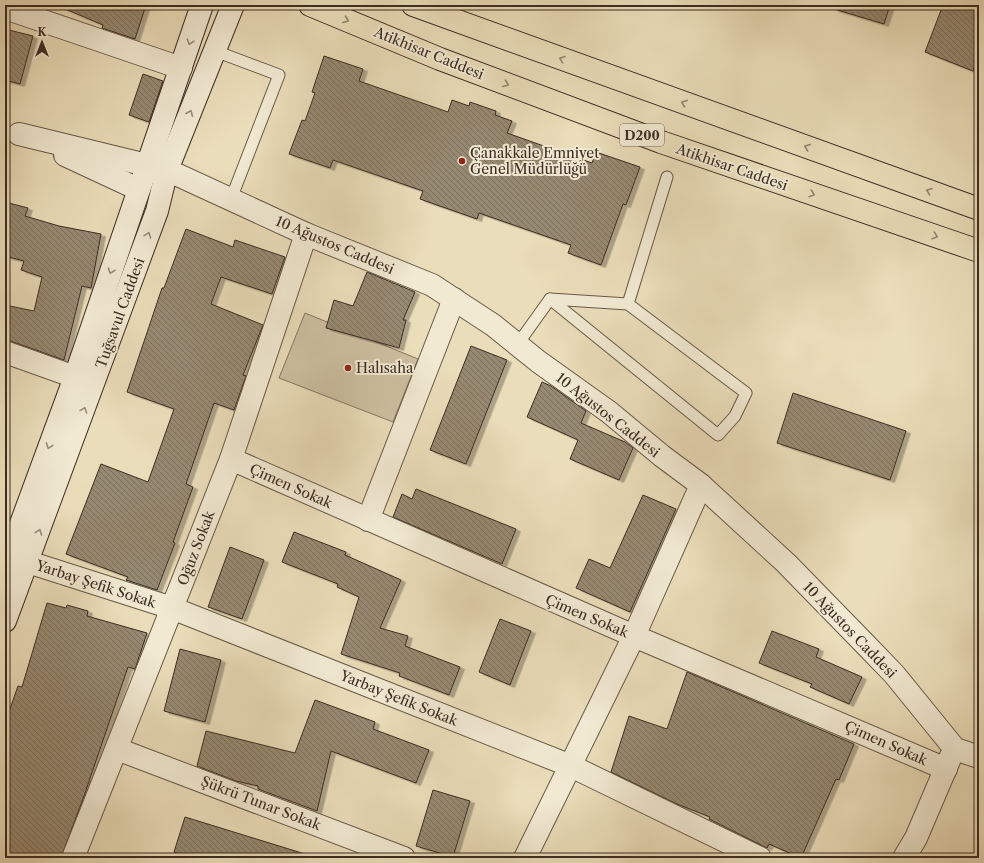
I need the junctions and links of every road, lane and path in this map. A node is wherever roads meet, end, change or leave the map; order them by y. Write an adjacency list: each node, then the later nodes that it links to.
1 (202, 5): 7 (street, one-way to 7)
2 (233, 5): 6 (street, Tuğsavul Caddesi)
3 (310, 5): 15 (highway, Atikhisar Caddesi / D200, one-way to 15)
4 (413, 5): 13 (highway, one-way to 4)
5 (5, 8): 7 (street)
6 (215, 52): 9 (street, Tuğsavul Caddesi, one-way to 6); 12 (lane)
7 (182, 68): 9 (street)
8 (12, 132): 9 (street, 10 Ağustos Caddesi); 11 (street)
9 (157, 168): 11 (street); 12 (street, 10 Ağustos Caddesi); 25 (street, Tuğsavul Caddesi, one-way to 9)
10 (667, 177): 18 (lane)
11 (138, 189): 21 (street, one-way to 21)
12 (231, 199): 14 (street, 10 Ağustos Caddesi)
13 (979, 209)
14 (306, 234): 16 (street, 10 Ağustos Caddesi); 22 (street, Oğuz Sokak)
15 (979, 251)
16 (454, 299): 19 (street, 10 Ağustos Caddesi); 24 (street)
17 (550, 300): 18 (lane); 18 (lane); 19 (lane)
18 (628, 304)
19 (517, 345): 23 (street, 10 Ağustos Caddesi)
20 (5, 352): 21 (street)
21 (75, 377): 26 (street, one-way to 26)
22 (231, 459): 24 (street, Çimen Sokak); 27 (street, Oğuz Sokak)
23 (701, 486): 29 (street); 31 (street, 10 Ağustos Caddesi)
24 (368, 520): 29 (street, Çimen Sokak)
25 (28, 562): 27 (street, Yarbay Şefik Sokak); 28 (street, Tuğsavul Caddesi)
26 (5, 567)
27 (172, 608): 30 (street, Oğuz Sokak); 33 (street, Yarbay Şefik Sokak)
28 (5, 620)
29 (634, 636): 33 (street); 34 (street, Çimen Sokak)
30 (117, 749): 35 (street, Oğuz Sokak); 36 (street, Şükrü Tunar Sokak)
31 (954, 749): 32 (street); 34 (street)
32 (979, 757)
33 (571, 766): 37 (street); 38 (street, Yarbay Şefik Sokak)
34 (946, 769): 39 (street)
35 (73, 858)
36 (404, 858)
37 (525, 858)
38 (760, 858)
39 (904, 858)

